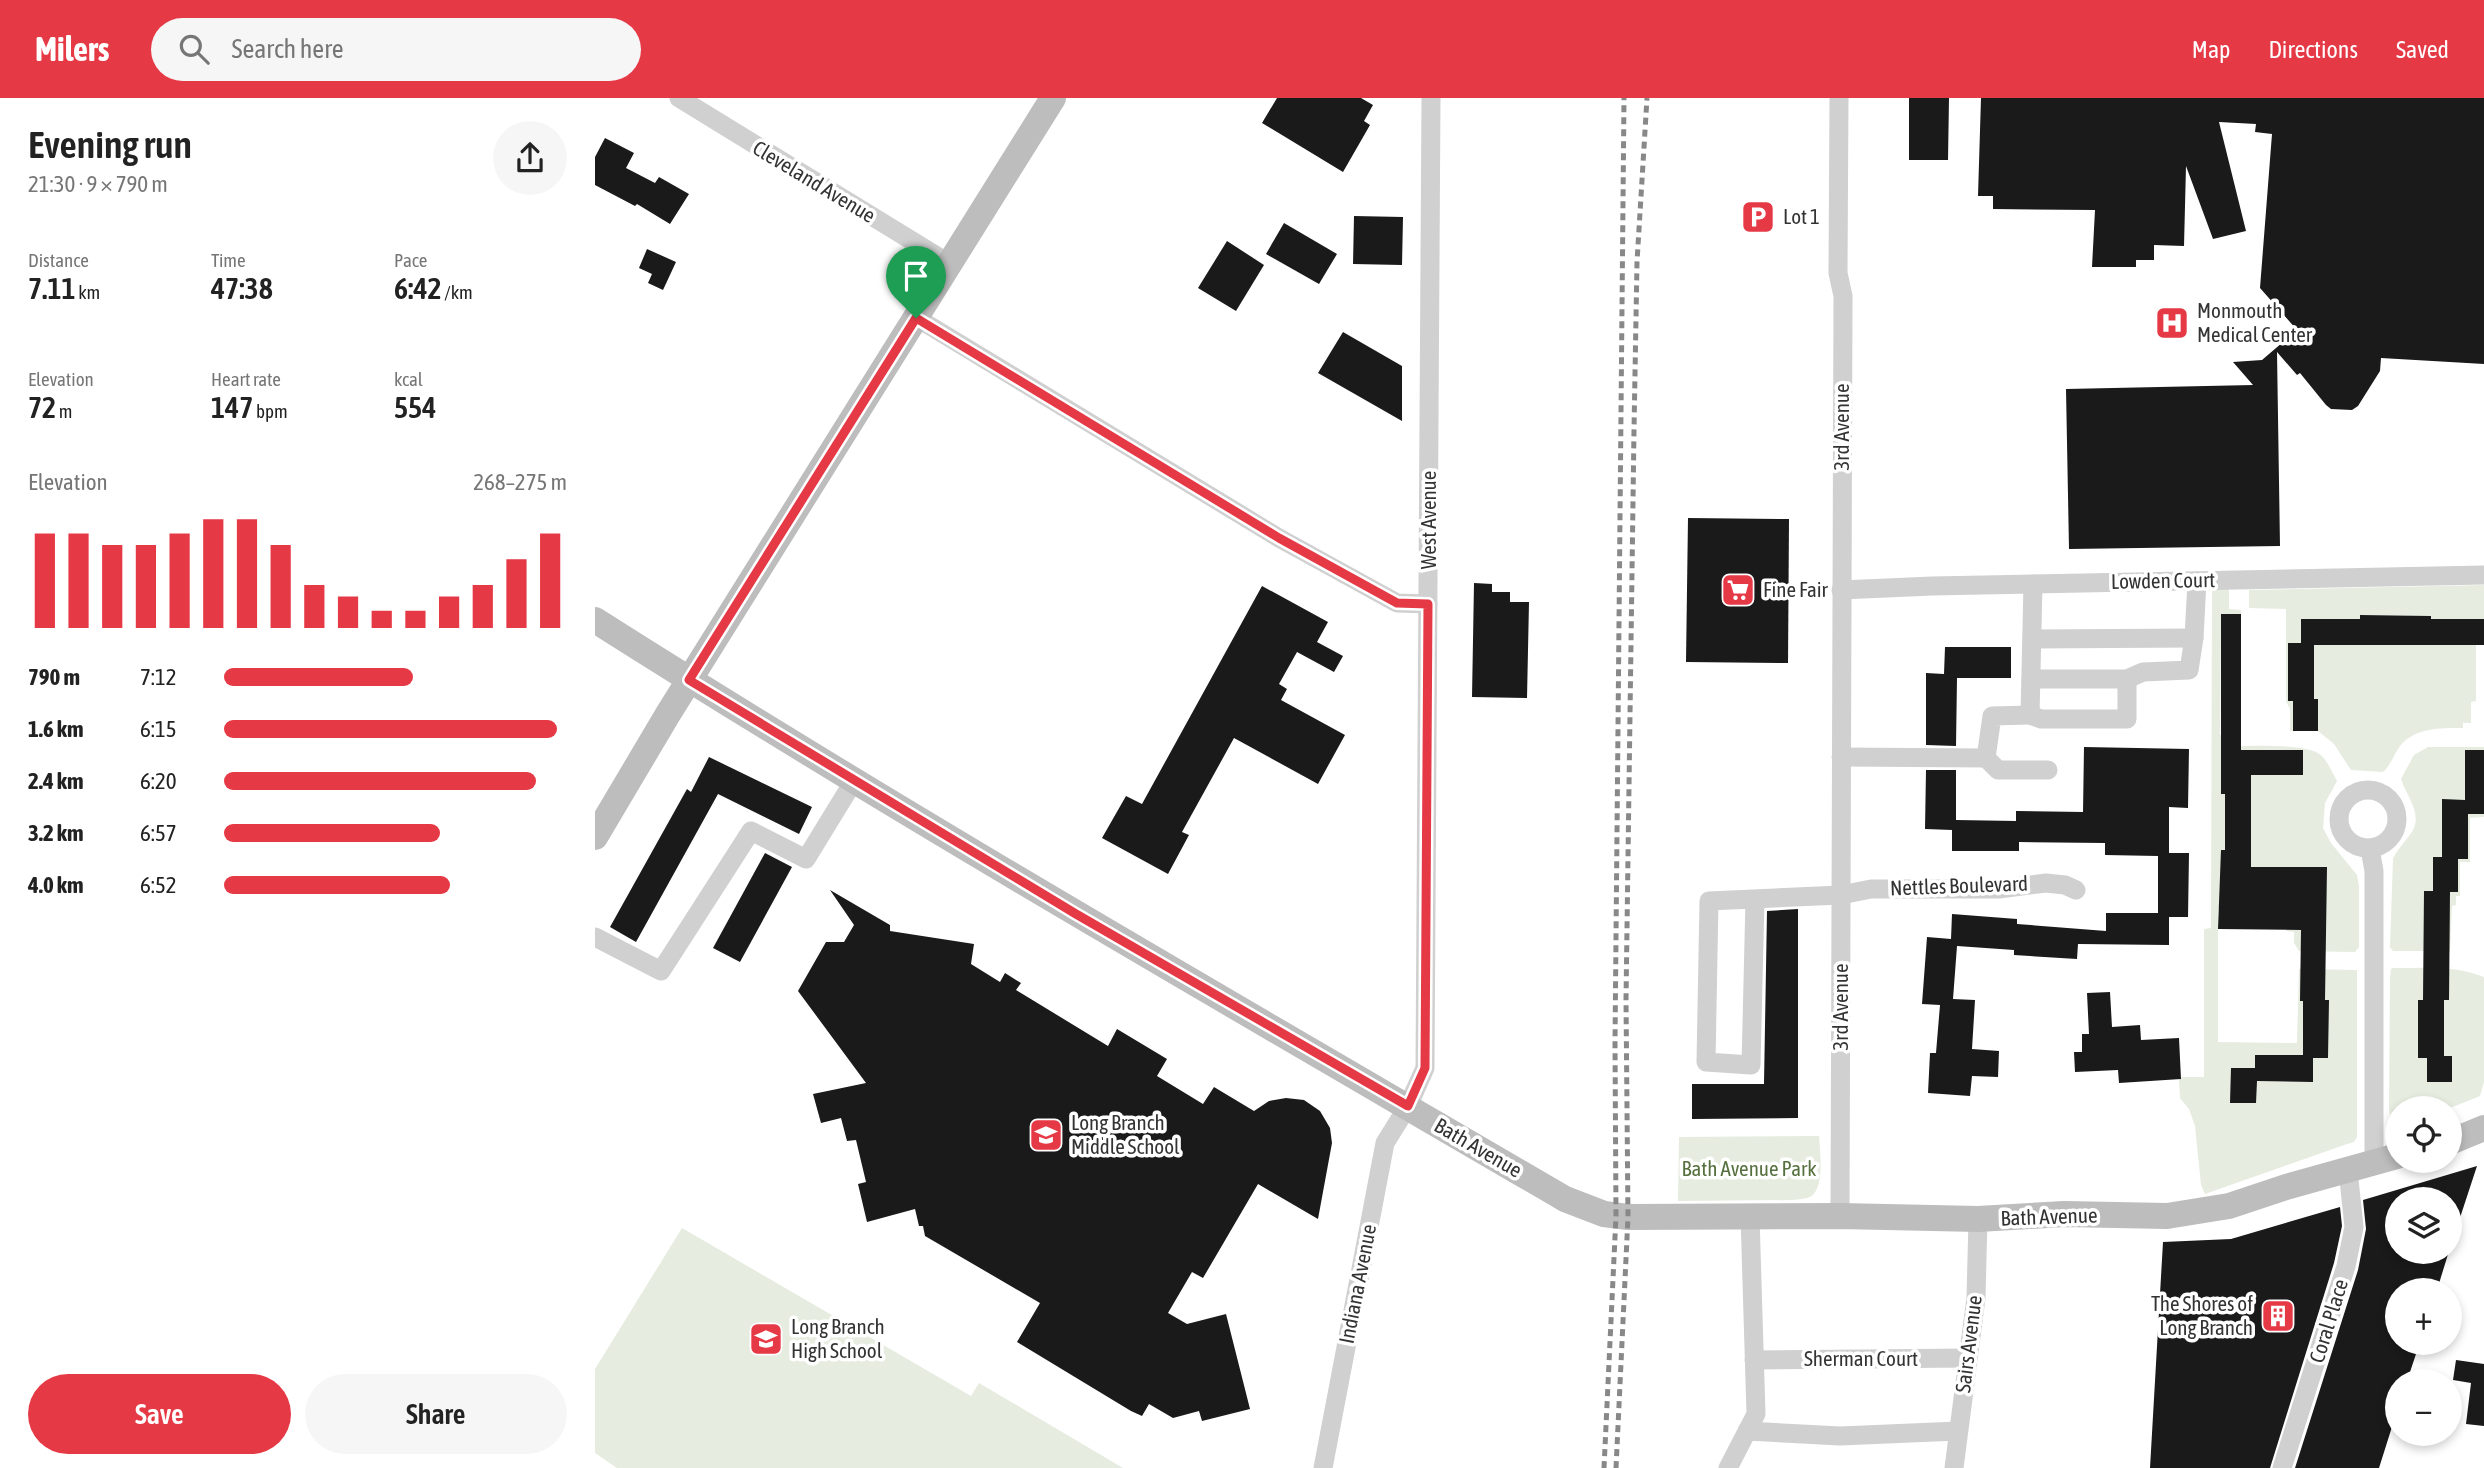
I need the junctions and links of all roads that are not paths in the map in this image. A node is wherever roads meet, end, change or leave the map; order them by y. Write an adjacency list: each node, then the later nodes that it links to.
1 (678, 98): 5 (street, Cleveland Avenue)
2 (1053, 98): 5 (street)
3 (1431, 98): 11 (street, West Avenue)
4 (1839, 98): 10 (street, 3rd Avenue)
5 (950, 264): 6 (street)
6 (916, 318): 11 (street); 16 (street)
7 (2484, 575): 8 (street, Lowden Court)
8 (2197, 581): 9 (street, Lowden Court); 13 (street)
9 (2033, 584): 10 (street, Lowden Court); 14 (street)
10 (1841, 590): 19 (street, 3rd Avenue)
11 (1428, 604): 29 (street, West Avenue)
12 (595, 620): 16 (street, Bath Avenue)
13 (2194, 638): 14 (street); 15 (street)
14 (2032, 639): 17 (street)
15 (2127, 679): 17 (street); 18 (street)
16 (689, 680): 22 (street, Bath Avenue); 23 (street)
17 (2031, 680): 18 (street)
18 (2030, 715): 20 (street)
19 (1841, 757): 20 (street); 26 (street, 3rd Avenue)
20 (1986, 758): 21 (street)
21 (2048, 769)
22 (855, 779): 28 (street); 29 (street, Bath Avenue)
23 (595, 837)
24 (2370, 849): 31 (street)
25 (2076, 890): 26 (street, Nettles Boulevard)
26 (1841, 895): 27 (street, Nettles Boulevard); 36 (street, 3rd Avenue)
27 (1755, 899): 27 (street, Nettles Boulevard)
28 (595, 937)
29 (1408, 1106): 35 (street, Bath Avenue); 42 (street, Indiana Avenue)
30 (2484, 1128): 32 (street)
31 (2385, 1135)
32 (2462, 1137)
33 (2385, 1159): 34 (street, Bath Avenue)
34 (2348, 1170): 37 (street, Bath Avenue); 45 (street, Coral Place)
35 (1750, 1216): 36 (street, Bath Avenue); 39 (street)
36 (1840, 1216): 37 (street, Bath Avenue)
37 (1978, 1219): 38 (street, Sairs Avenue)
38 (1968, 1358): 39 (street, Sherman Court); 41 (street, Sairs Avenue)
39 (1754, 1360): 40 (street)
40 (1747, 1431): 41 (street); 43 (street)
41 (1958, 1431): 44 (street, Sairs Avenue)
42 (1323, 1468)
43 (1728, 1468)
44 (1954, 1468)
45 (2282, 1468)

